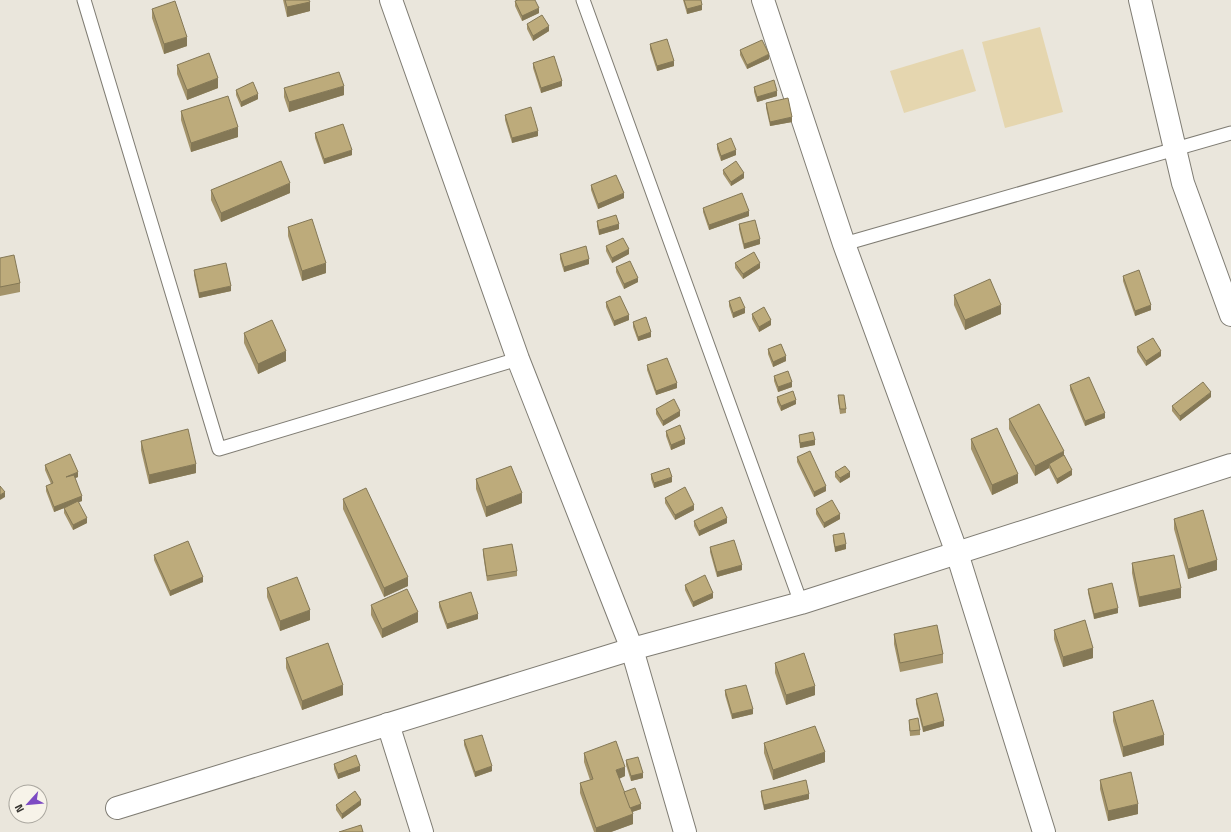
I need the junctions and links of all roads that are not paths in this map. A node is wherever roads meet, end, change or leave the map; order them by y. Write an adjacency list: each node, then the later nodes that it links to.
1 (84, 0): 10 (lane)
2 (391, 0): 10 (street)
3 (583, 0): 13 (lane)
4 (764, 0): 8 (street)
5 (1140, 0): 7 (street)
6 (1231, 134): 7 (lane)
7 (1176, 149): 8 (lane); 9 (street)
8 (844, 244): 12 (street)
9 (1231, 315)
10 (518, 359): 14 (street)
11 (1231, 465): 12 (street)
12 (957, 553): 13 (street); 19 (street)
13 (801, 603): 14 (street)
14 (632, 649): 15 (street); 18 (street)
15 (388, 724): 16 (street); 17 (street)
16 (117, 808)
17 (422, 832)
18 (685, 832)
19 (1044, 832)

